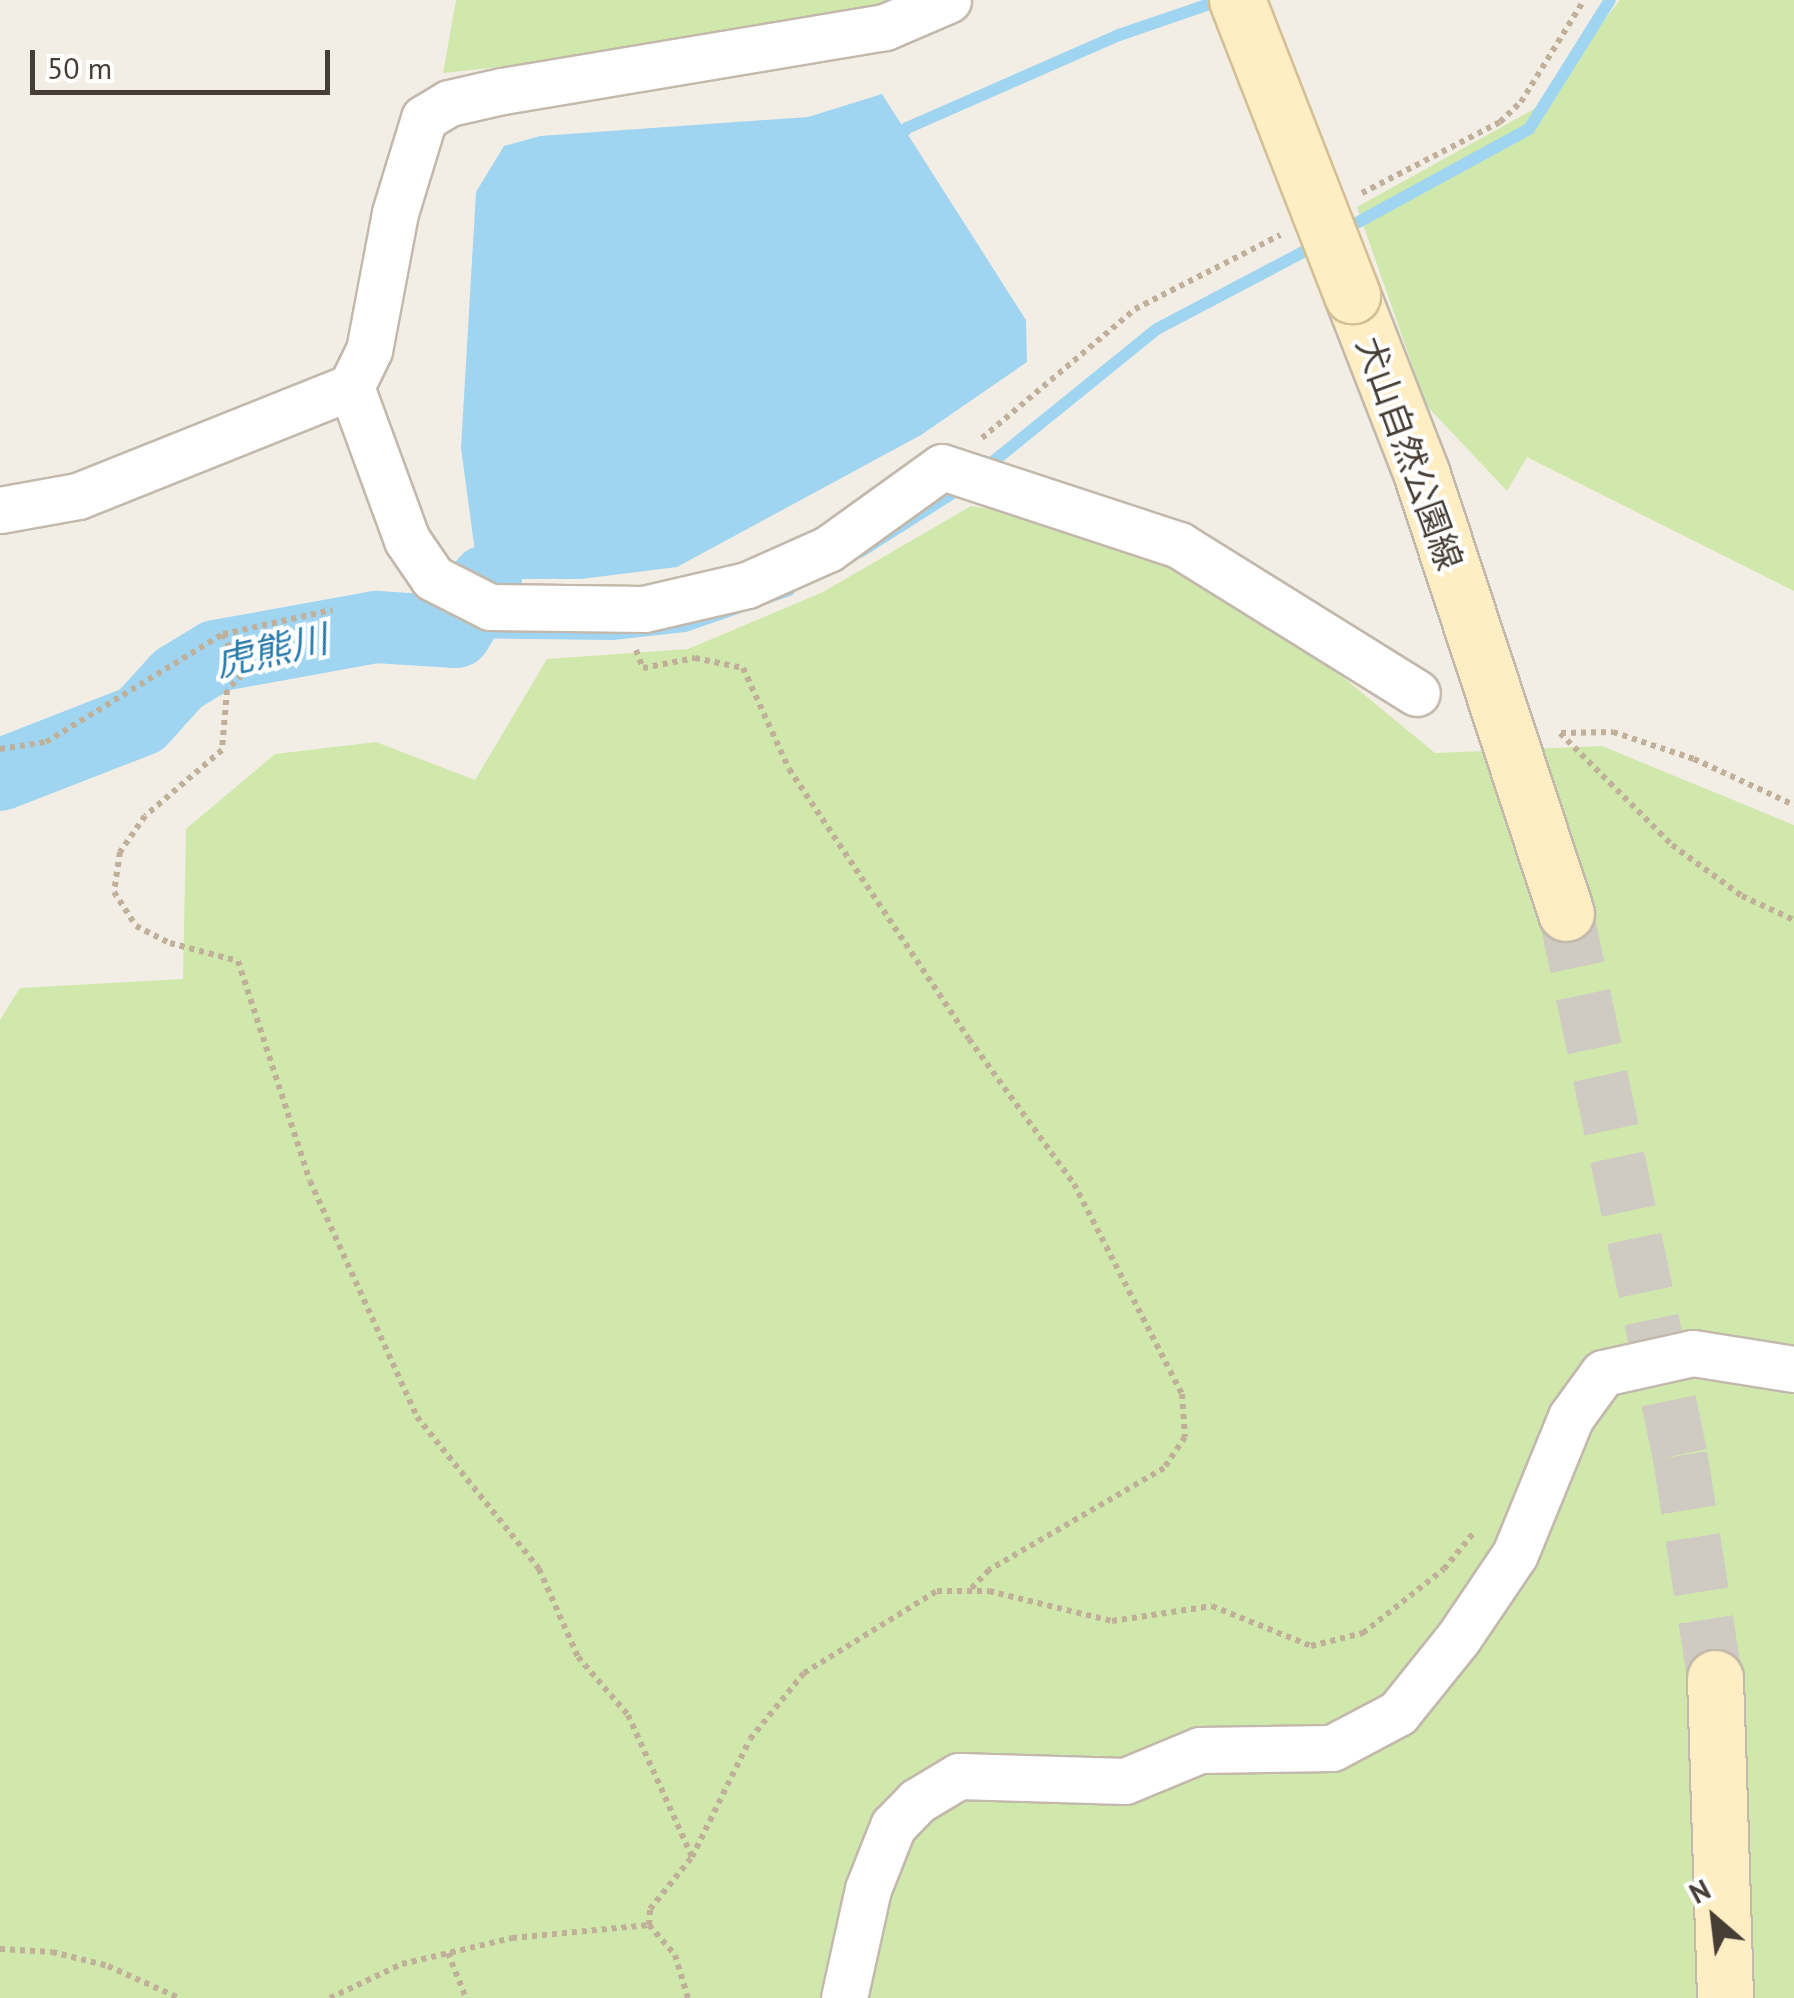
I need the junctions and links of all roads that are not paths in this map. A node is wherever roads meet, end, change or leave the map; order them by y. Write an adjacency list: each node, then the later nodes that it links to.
1 (948, 0): 3 (street)
2 (1238, 0): 6 (main road, 犬山自然公園線, bridge)
3 (351, 388): 4 (street); 5 (street)
4 (0, 510)
5 (1417, 694)
6 (1566, 912)
7 (1794, 1369): 9 (street)
8 (1715, 1678): 10 (main road)
9 (844, 1998)
10 (1725, 1998)

